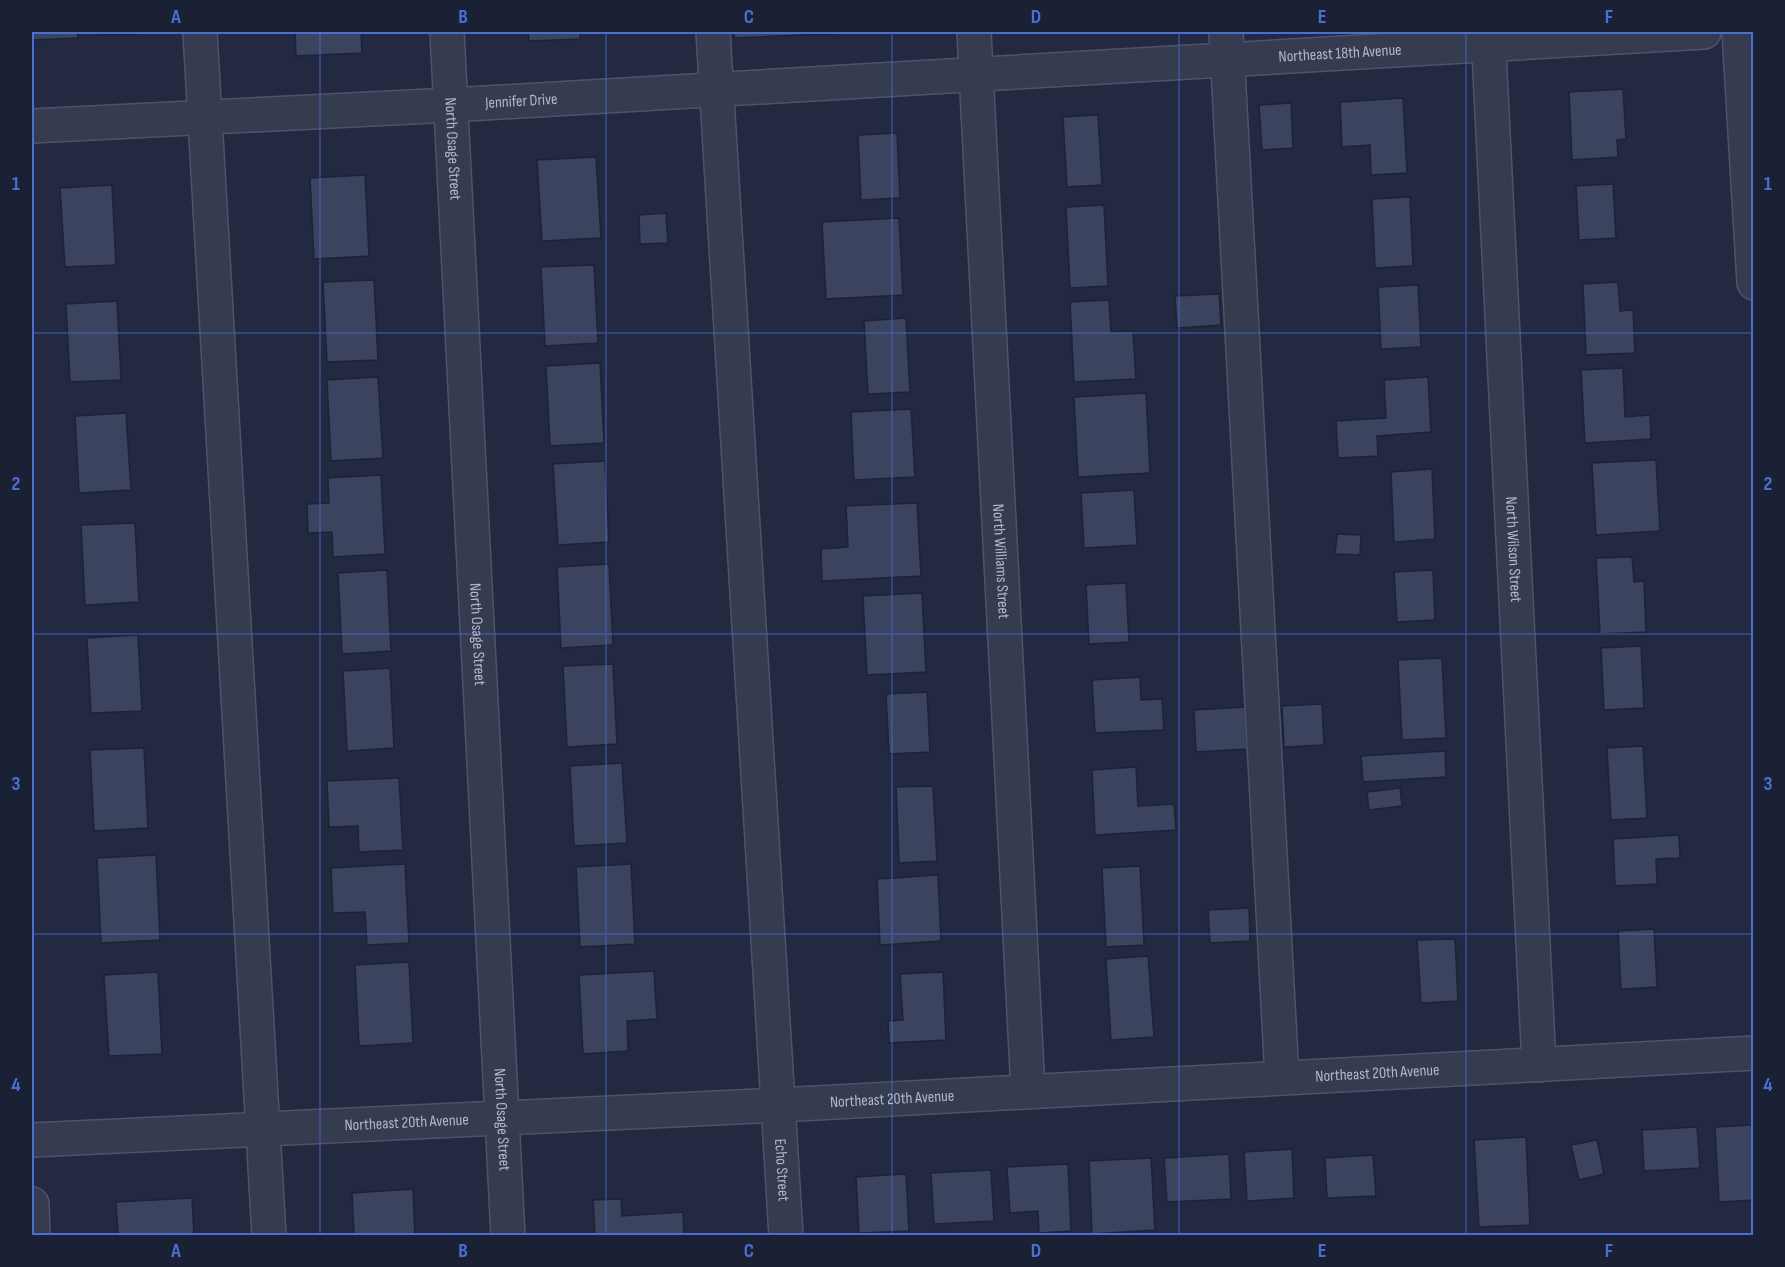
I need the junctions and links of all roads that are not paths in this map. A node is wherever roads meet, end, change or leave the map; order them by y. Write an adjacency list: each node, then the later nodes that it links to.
1 (200, 32): 12 (street)
2 (447, 32): 11 (street, North Osage Street)
3 (713, 32): 10 (street, Echo Street)
4 (974, 32): 9 (street, North Williams Street)
5 (1704, 32): 7 (street, Northeast 18th Avenue)
6 (1739, 32): 14 (street)
7 (1488, 38): 8 (street, Northeast 18th Avenue); 16 (street, North Wilson Street)
8 (1226, 46): 9 (street, Northeast 18th Avenue); 17 (street)
9 (976, 75): 10 (street, Jennifer Drive); 18 (street, North Williams Street)
10 (716, 90): 11 (street, Jennifer Drive); 19 (street, Echo Street)
11 (451, 105): 12 (street, Jennifer Drive); 20 (street, North Osage Street)
12 (205, 118): 13 (street, Jennifer Drive); 21 (street)
13 (32, 126)
14 (1754, 283)
15 (1754, 1053): 16 (street, Northeast 20th Avenue)
16 (1539, 1065): 17 (street, Northeast 20th Avenue)
17 (1282, 1078): 18 (street, Northeast 20th Avenue)
18 (1028, 1091): 19 (street, Northeast 20th Avenue)
19 (779, 1105): 20 (street, Northeast 20th Avenue); 27 (street, Echo Street)
20 (501, 1118): 21 (street, Northeast 20th Avenue); 26 (street, North Osage Street)
21 (264, 1128): 22 (street, Northeast 20th Avenue); 25 (street)
22 (32, 1140)
23 (32, 1204): 24 (street)
24 (33, 1236)
25 (269, 1236)
26 (508, 1236)
27 (786, 1236)

